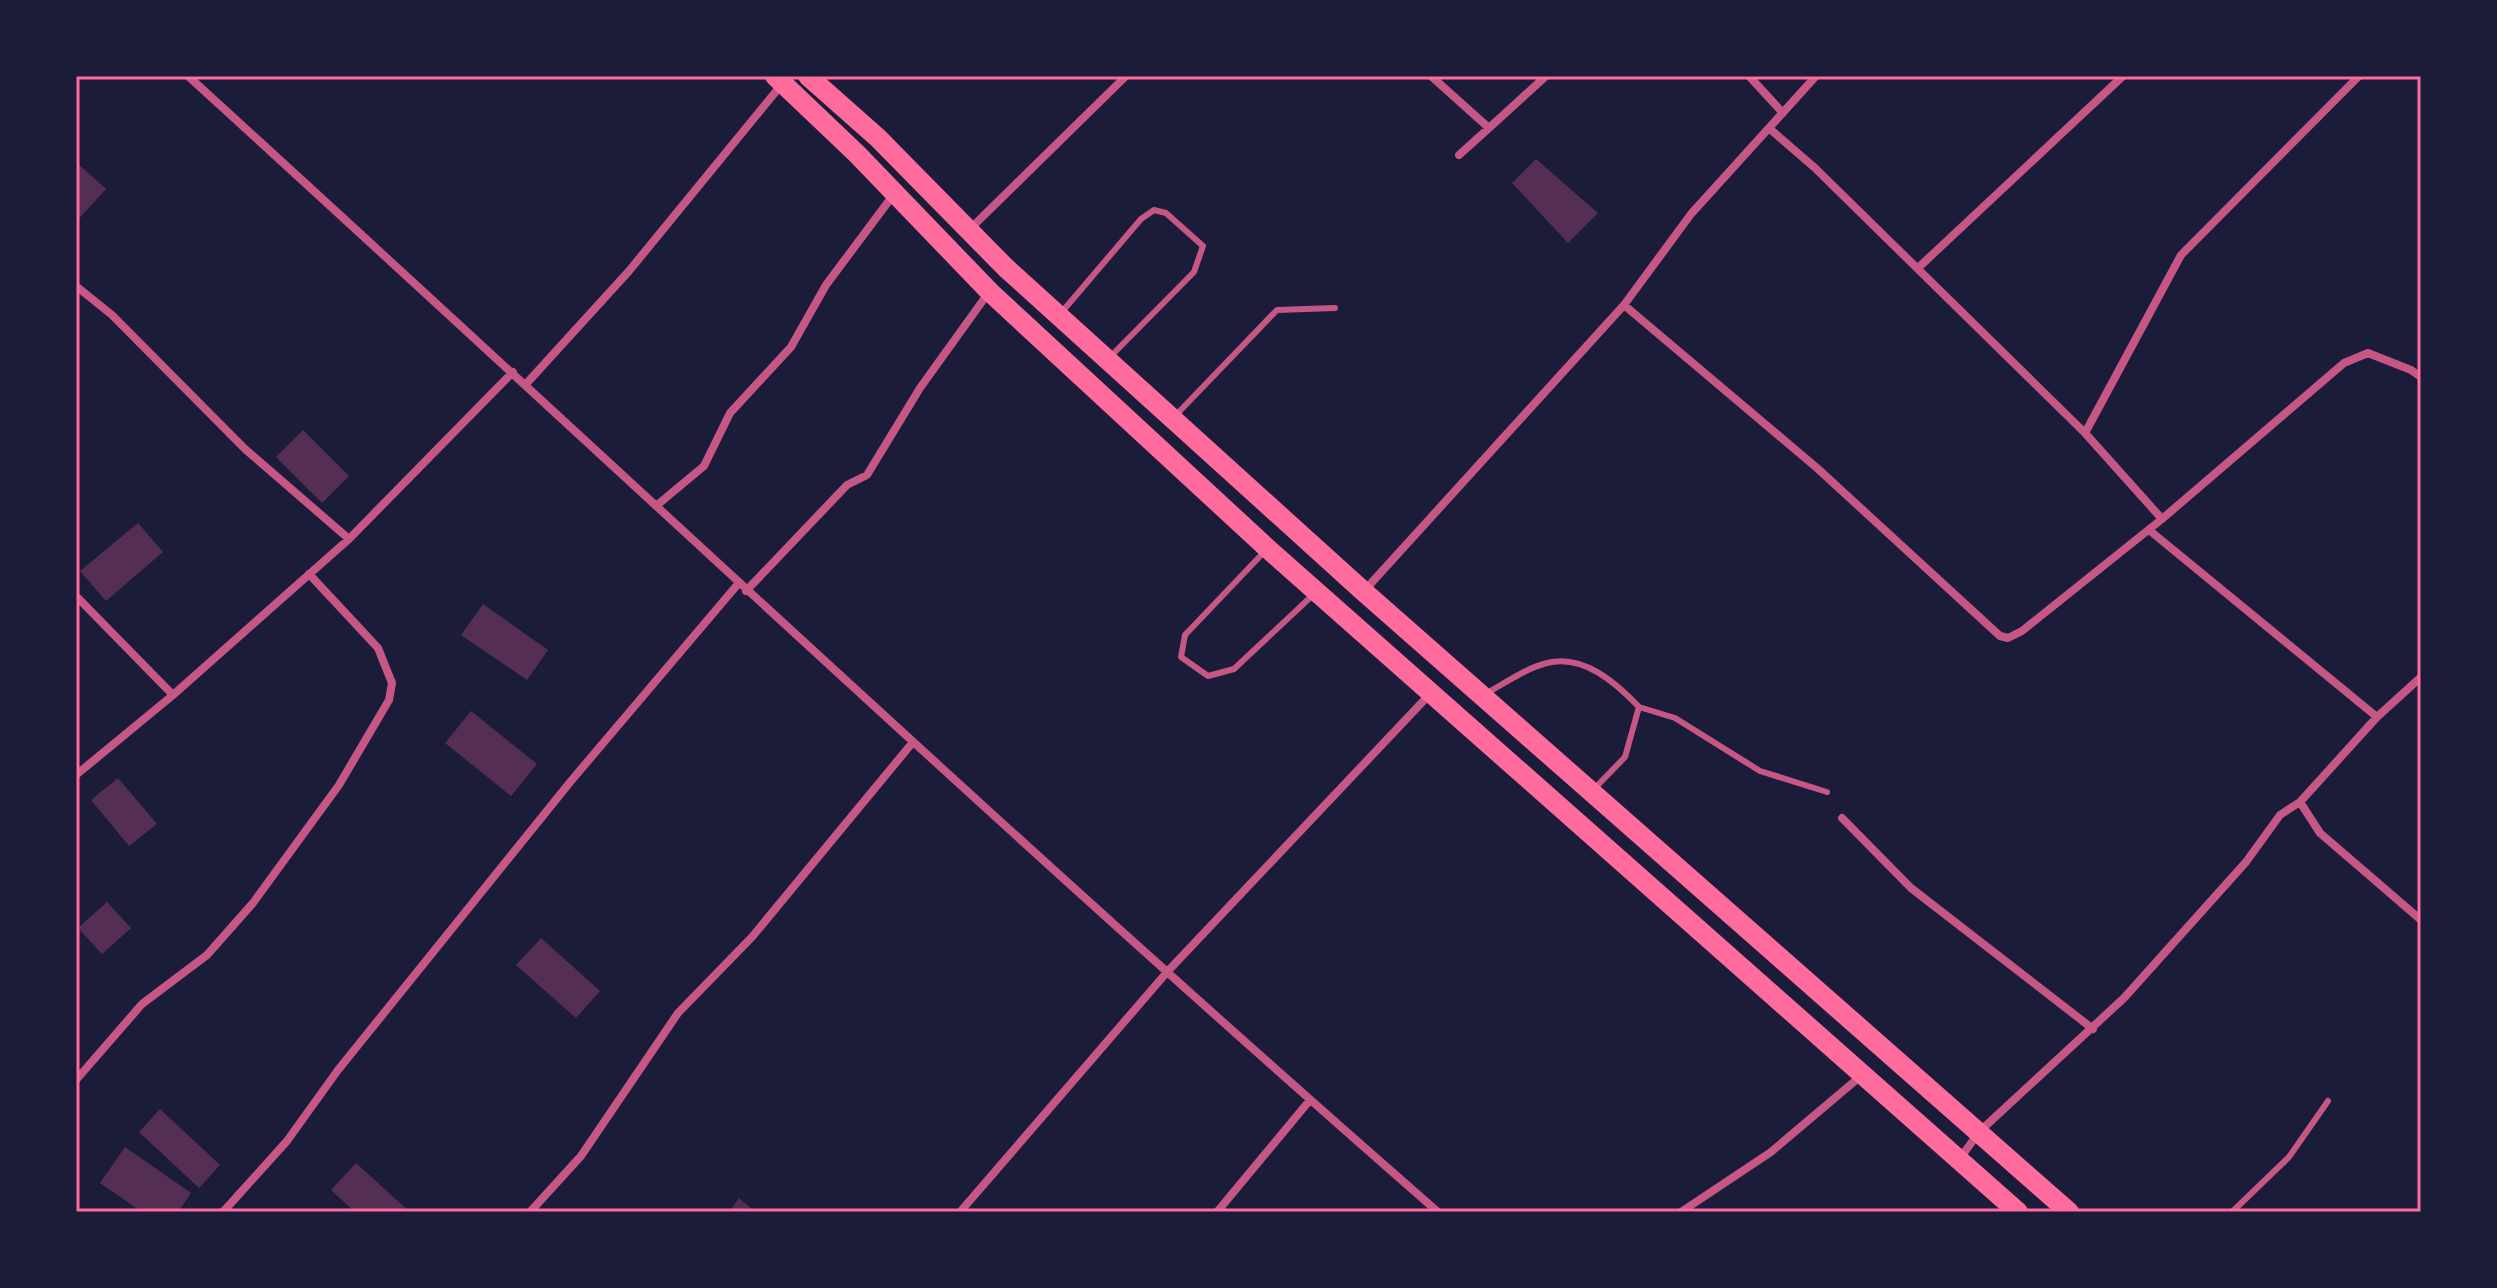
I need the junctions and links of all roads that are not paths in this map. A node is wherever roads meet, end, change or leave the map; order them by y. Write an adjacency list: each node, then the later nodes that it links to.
1 (188, 76): 24 (street)
2 (808, 76): 16 (highway)
3 (1126, 76): 16 (street)
4 (1431, 76): 12 (street)
5 (1546, 76): 12 (street)
6 (1749, 76): 11 (street)
7 (1816, 76): 11 (street)
8 (2123, 76): 17 (street)
9 (2359, 76): 28 (street)
10 (779, 80): 15 (highway); 26 (street)
11 (1783, 113): 13 (street)
12 (1489, 128): 14 (street)
13 (1770, 129): 17 (street); 20 (street)
14 (1459, 155)
15 (894, 193): 19 (highway); 29 (street)
16 (969, 231): 22 (highway)
17 (1918, 268): 28 (street)
18 (76, 286): 32 (street)
19 (990, 292): 33 (highway); 36 (street)
20 (1624, 305): 31 (street); 38 (street)
21 (1335, 308): 27 (lane)
22 (1058, 316): 23 (highway); 23 (lane)
23 (1107, 360): 27 (highway)
24 (513, 372): 26 (street); 32 (street)
25 (2421, 377): 30 (street)
26 (526, 384): 29 (street)
27 (1172, 419): 38 (highway)
28 (2085, 433): 30 (street)
29 (656, 506): 35 (street)
30 (2162, 519): 31 (street)
31 (2149, 530): 45 (street)
32 (349, 539): 34 (street)
33 (1267, 548): 37 (highway); 37 (lane)
34 (309, 574): 41 (street); 56 (street)
35 (738, 584): 36 (street); 61 (street)
36 (746, 591): 46 (street)
37 (1317, 591): 42 (highway)
38 (1363, 591): 43 (highway)
39 (76, 596): 41 (street)
40 (2421, 677): 45 (street)
41 (173, 695): 47 (street)
42 (1429, 695): 53 (street); 55 (highway)
43 (1482, 696): 44 (lane); 48 (highway)
44 (1639, 707): 48 (lane); 49 (lane)
45 (2377, 717): 50 (street)
46 (913, 742): 53 (street); 62 (street)
47 (76, 775)
48 (1591, 792): 59 (highway)
49 (1827, 792)
50 (2300, 802): 52 (street); 54 (street)
51 (1842, 818): 54 (street)
52 (2421, 920)
53 (1168, 971): 57 (street); 63 (street)
54 (2093, 1029): 59 (street)
55 (1863, 1074): 60 (highway); 66 (street)
56 (76, 1080)
57 (1310, 1100): 64 (street); 65 (street)
58 (2328, 1101): 69 (lane)
59 (1979, 1132): 60 (street); 68 (highway)
60 (1959, 1160): 67 (highway)
61 (223, 1212)
62 (530, 1212)
63 (960, 1212)
64 (1217, 1212)
65 (1438, 1212)
66 (1681, 1212)
67 (2018, 1212)
68 (2069, 1212)
69 (2232, 1212)

